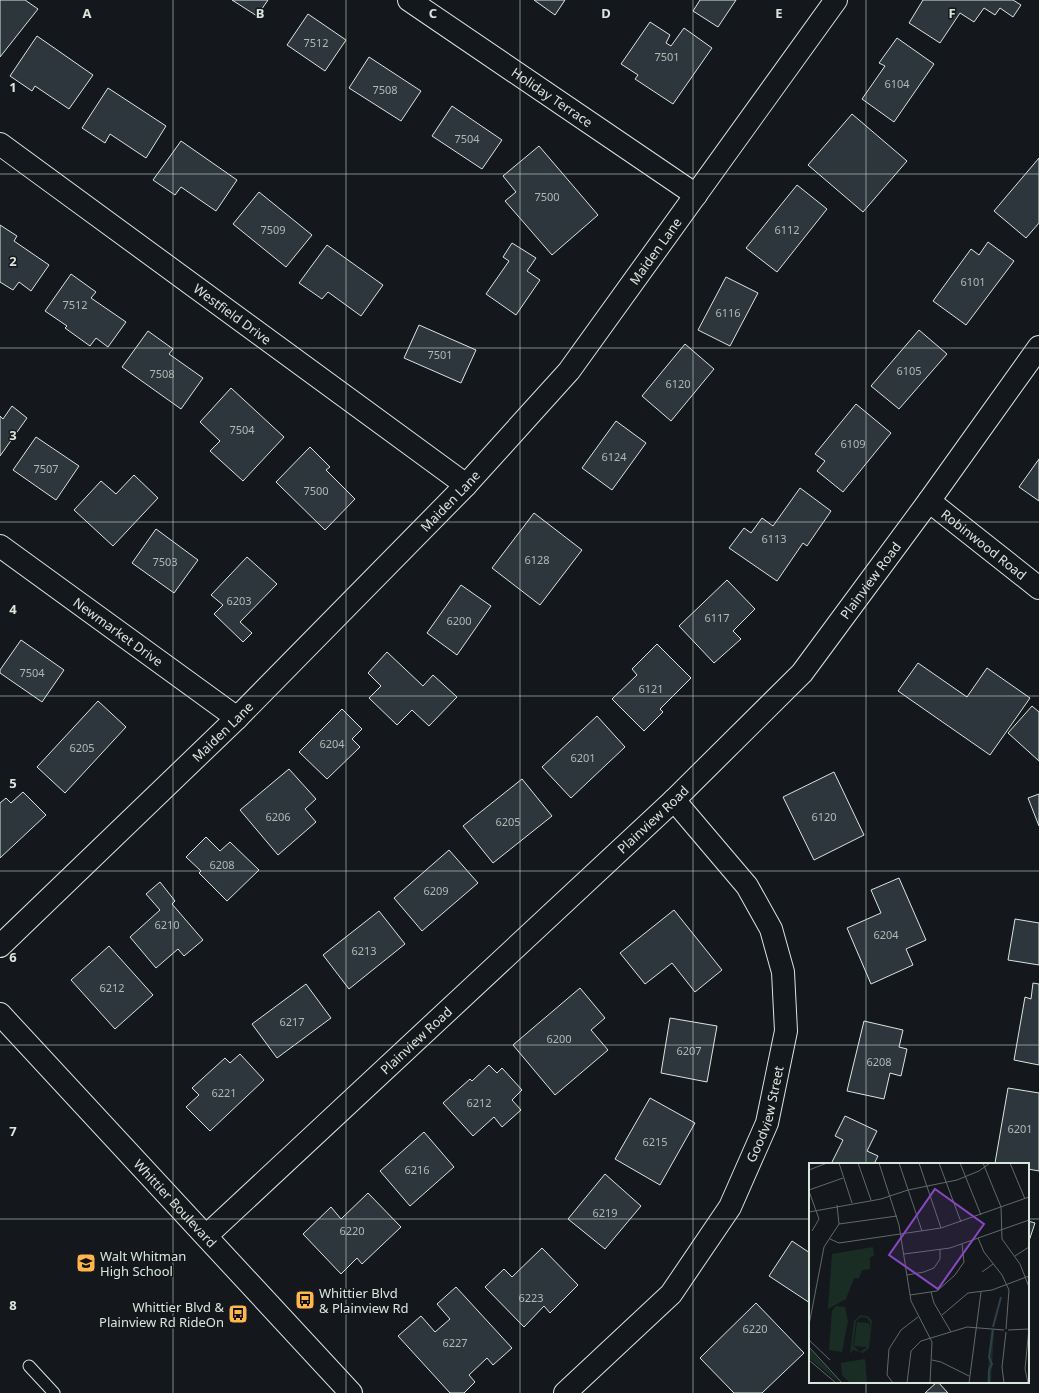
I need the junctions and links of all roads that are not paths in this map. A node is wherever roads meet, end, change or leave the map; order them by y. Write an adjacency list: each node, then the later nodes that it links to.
1 (409, 0): 4 (street, Holiday Terrace)
2 (836, 0): 4 (street, Maiden Lane)
3 (0, 144): 6 (street, Westfield Drive)
4 (696, 195): 6 (street, Maiden Lane)
5 (1039, 347): 7 (street, Plainview Road)
6 (466, 485): 10 (street, Maiden Lane)
7 (929, 501): 9 (street, Robinwood Road); 11 (street, Plainview Road)
8 (0, 546): 10 (street, Newmarket Drive)
9 (1039, 588)
10 (236, 718): 12 (street, Maiden Lane)
11 (674, 800): 14 (street, Plainview Road); 18 (street, Goodview Street)
12 (0, 946)
13 (0, 1014): 14 (street, Whittier Boulevard)
14 (206, 1236): 17 (street, Whittier Boulevard)
15 (28, 1366): 16 (lane)
16 (54, 1393)
17 (351, 1393)
18 (565, 1393)

